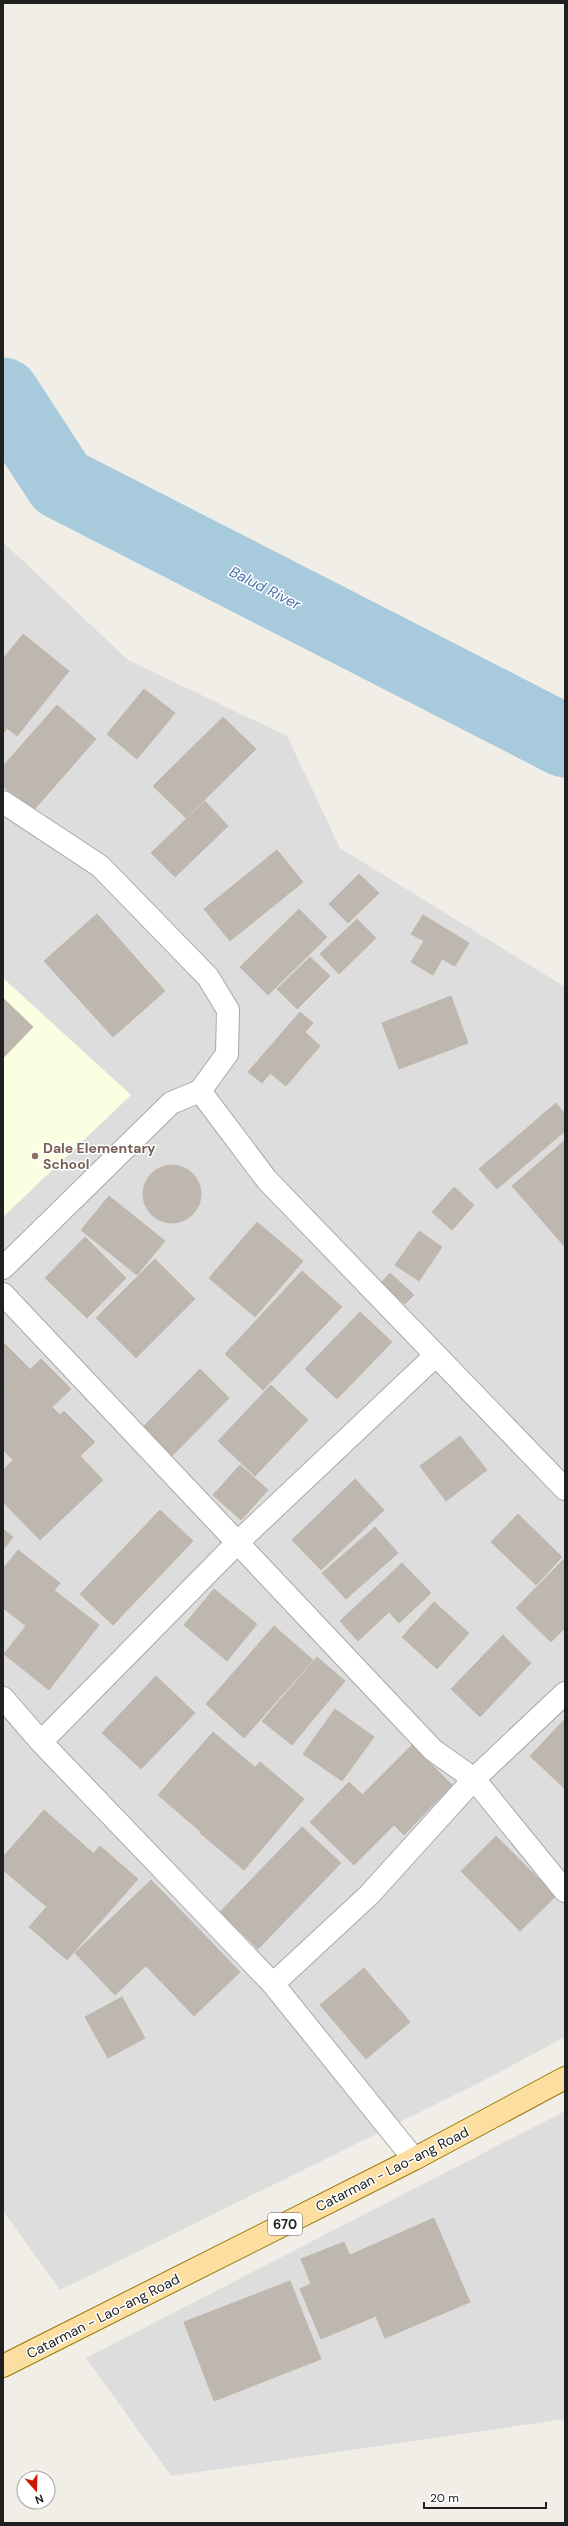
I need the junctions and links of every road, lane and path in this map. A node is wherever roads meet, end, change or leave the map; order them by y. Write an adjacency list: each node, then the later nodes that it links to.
1 (3, 802): 2 (street)
2 (200, 1091): 3 (street); 5 (street)
3 (3, 1268)
4 (3, 1294): 7 (street)
5 (436, 1355): 6 (street); 7 (street)
6 (565, 1489)
7 (237, 1543): 10 (street); 11 (street)
8 (565, 1693): 11 (street)
9 (3, 1698): 10 (street)
10 (41, 1742): 13 (street)
11 (474, 1779): 12 (street); 13 (street)
12 (565, 1891)
13 (273, 1984): 15 (street)
14 (565, 2078): 15 (main road, Catarman - Lao-ang Road / 670)
15 (414, 2160): 16 (main road, Catarman - Lao-ang Road / 670)
16 (3, 2366)

